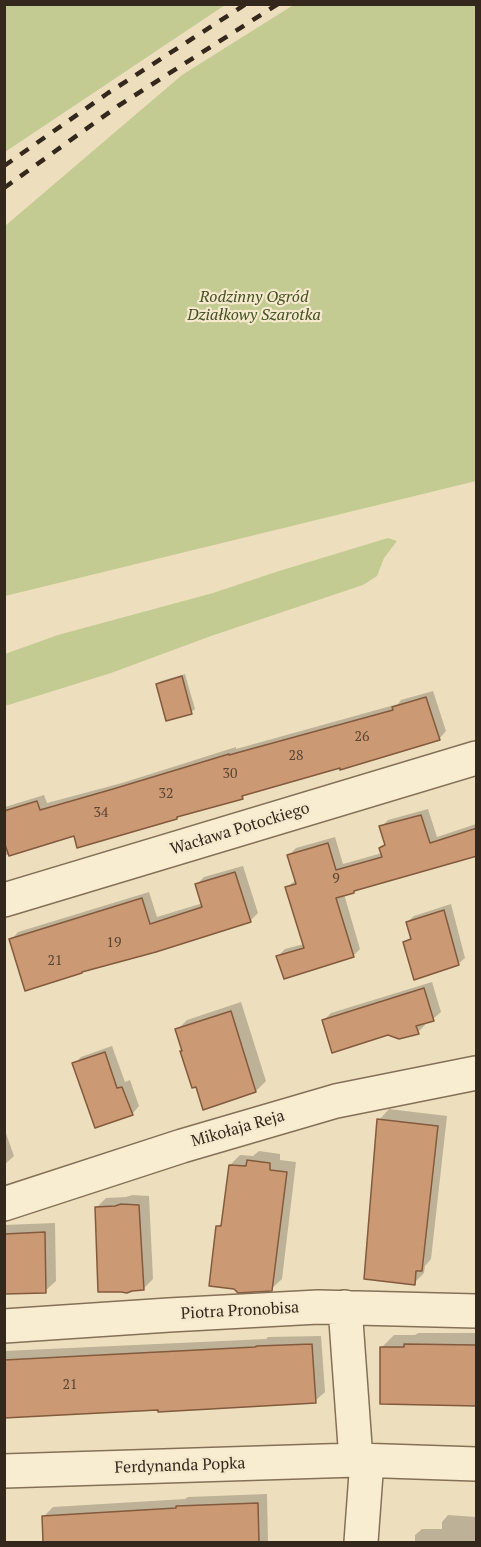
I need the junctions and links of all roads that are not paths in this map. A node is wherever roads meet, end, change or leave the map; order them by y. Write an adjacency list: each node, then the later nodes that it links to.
1 (477, 758): 2 (street, Wacława Potockiego)
2 (4, 900)
3 (477, 1073): 4 (street, Mikołaja Reja)
4 (4, 1204)
5 (345, 1307): 6 (street, Piotra Pronobisa); 7 (street, Piotra Pronobisa); 8 (street)
6 (477, 1311)
7 (4, 1326)
8 (362, 1460): 9 (street, Ferdynanda Popka); 10 (street, Ferdynanda Popka); 11 (street)
9 (477, 1464)
10 (4, 1471)
11 (361, 1542)

